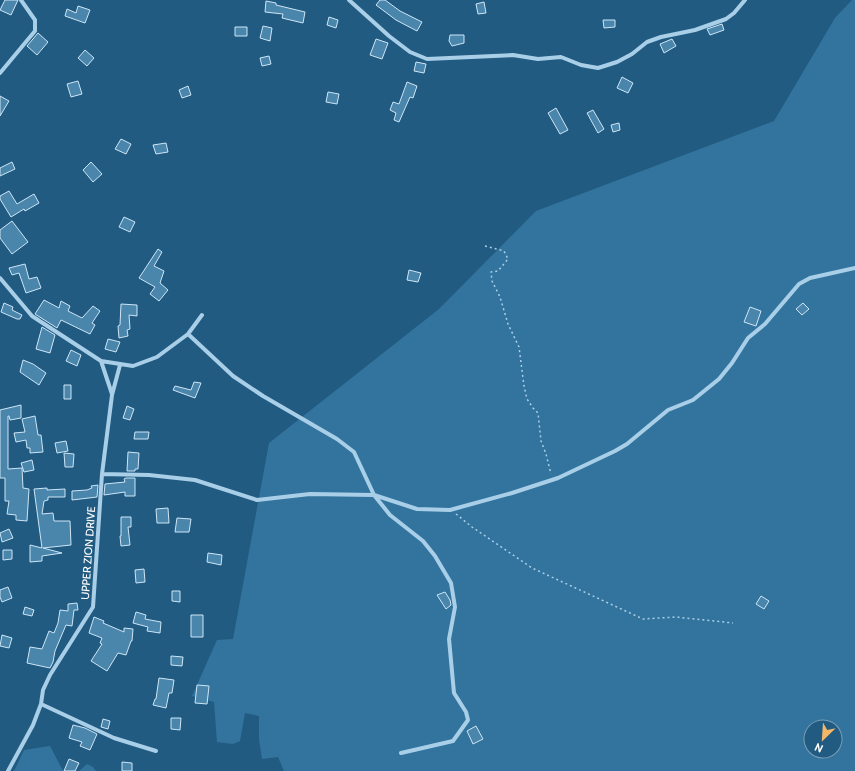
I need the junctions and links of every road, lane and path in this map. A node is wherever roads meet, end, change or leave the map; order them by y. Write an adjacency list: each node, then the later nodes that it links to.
1 (21, 0): 4 (street)
2 (350, 0): 3 (street)
3 (745, 0)
4 (0, 73)
5 (485, 246): 14 (path)
6 (855, 268): 14 (street)
7 (0, 278): 10 (street)
8 (202, 315): 9 (street)
9 (188, 334): 11 (street); 15 (street)
10 (101, 361): 11 (street); 12 (street)
11 (120, 365): 12 (street, UPPER ZION DRIVE)
12 (112, 395): 13 (street, UPPER ZION DRIVE)
13 (102, 474): 15 (street); 18 (street, UPPER ZION DRIVE)
14 (552, 480): 16 (street)
15 (374, 495): 16 (street); 20 (street)
16 (450, 510): 17 (path)
17 (733, 623)
18 (41, 704): 19 (street); 21 (street, UPPER ZION DRIVE)
19 (156, 750)
20 (401, 753)
21 (8, 771)

